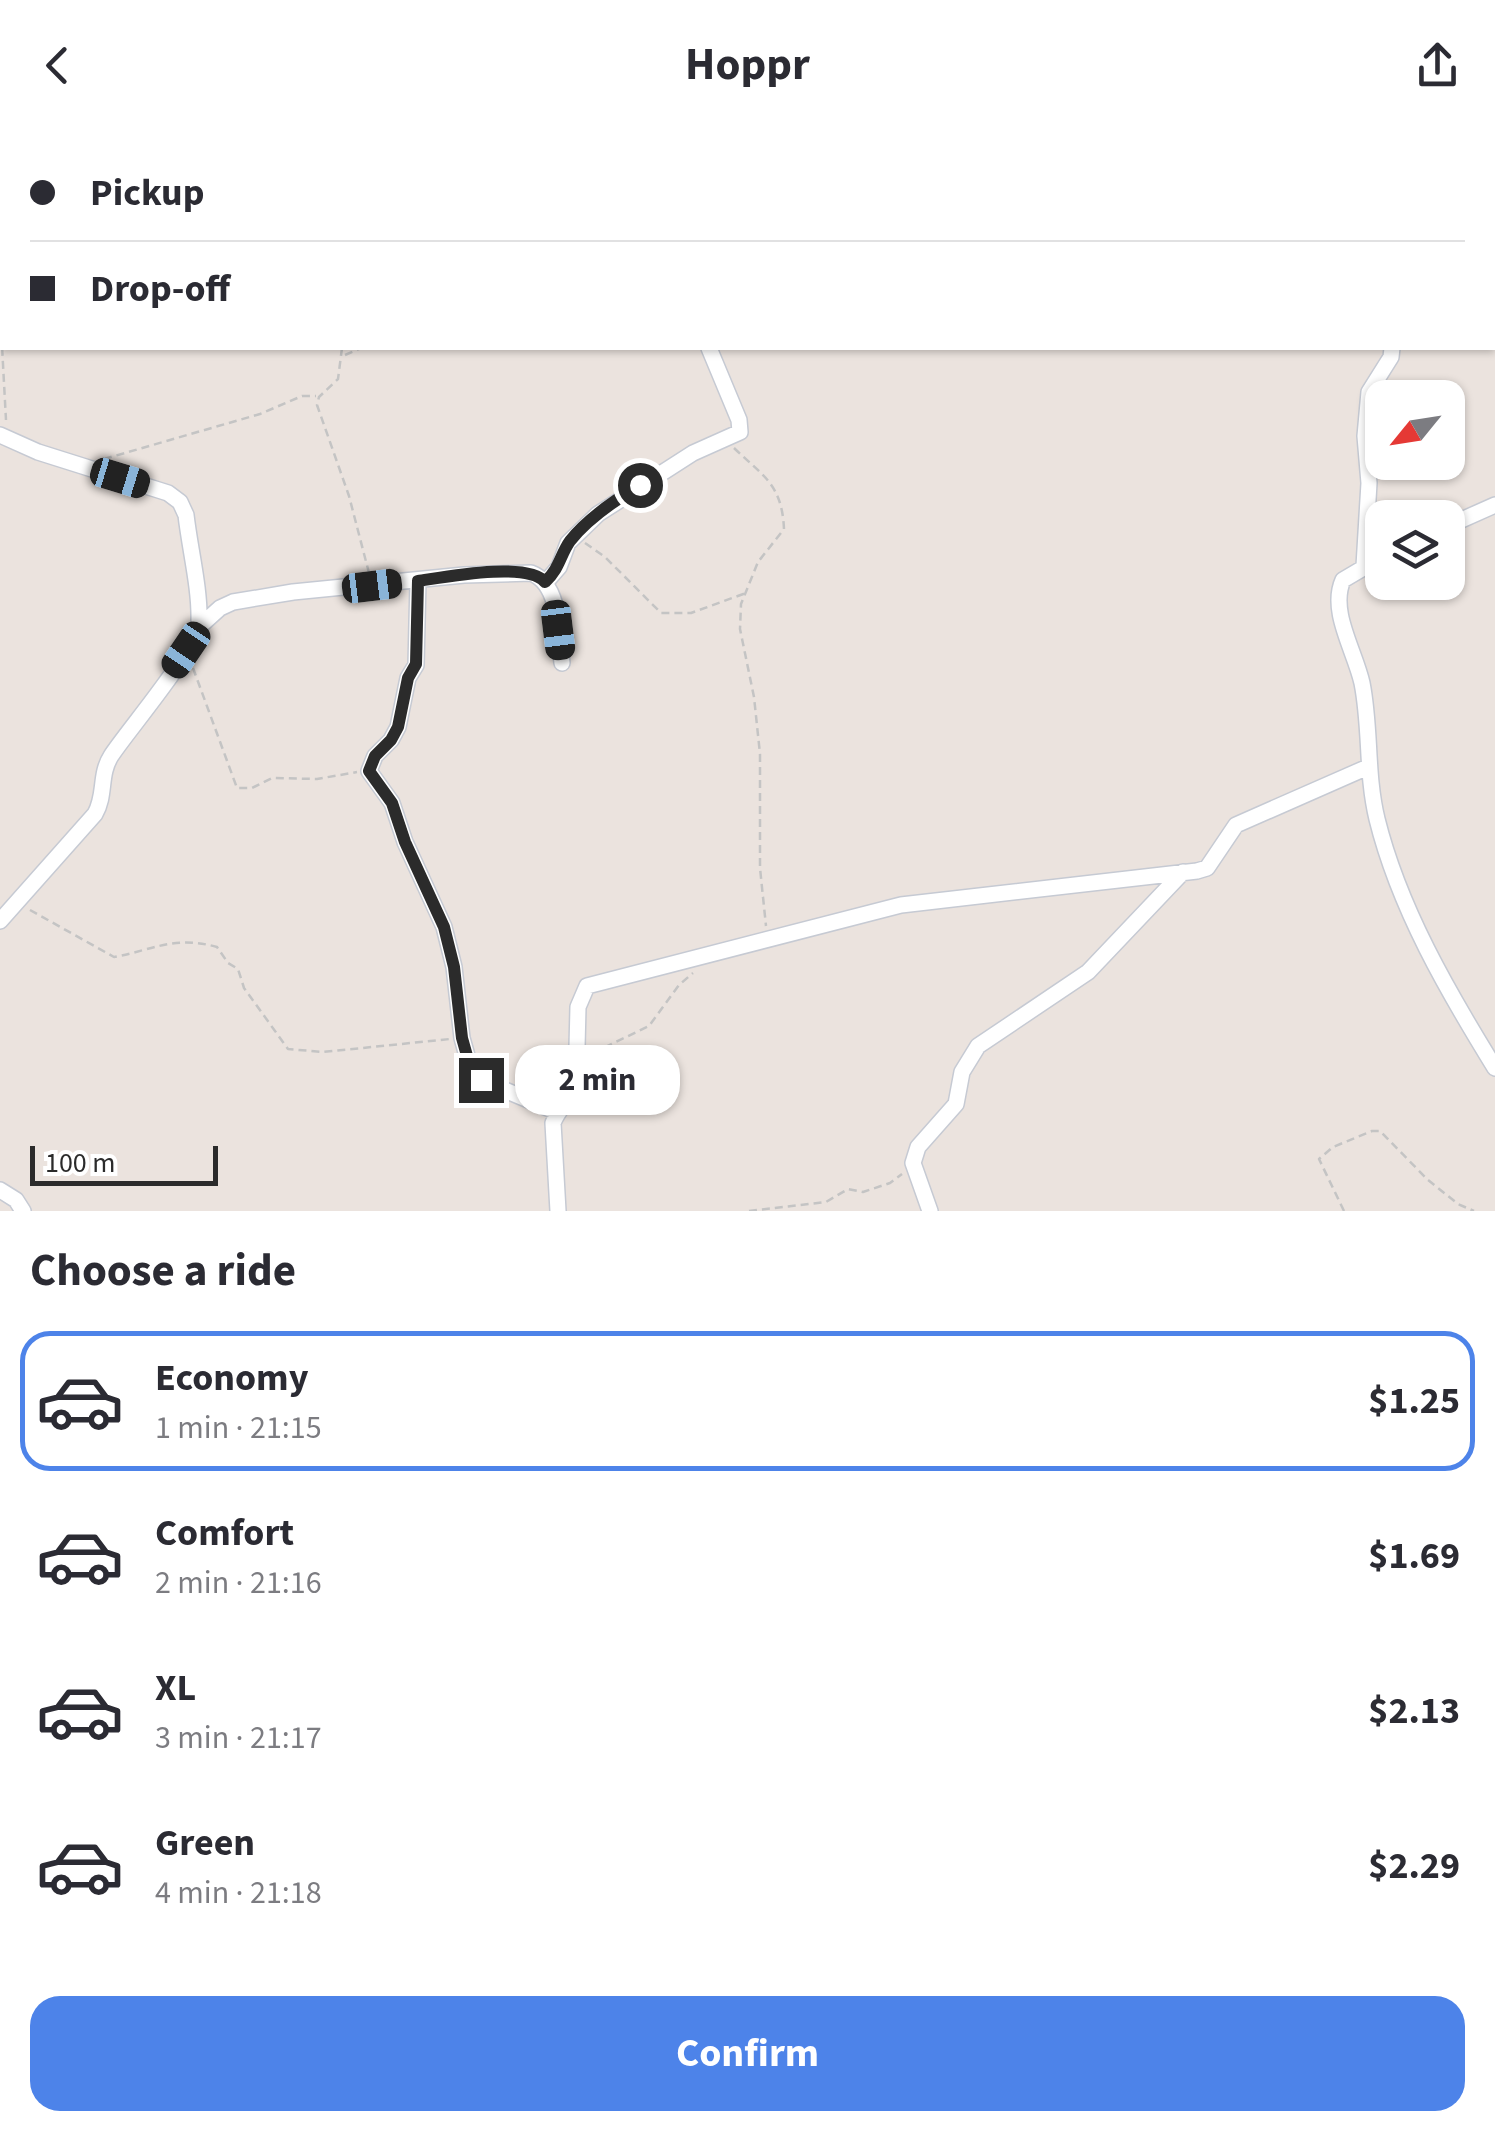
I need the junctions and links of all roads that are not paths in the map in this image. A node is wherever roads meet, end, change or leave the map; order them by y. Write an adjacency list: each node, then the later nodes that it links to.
1 (710, 350): 8 (street)
2 (1392, 350): 6 (street)
3 (2, 431): 9 (street)
4 (1495, 506): 5 (street)
5 (1465, 519)
6 (1364, 566): 11 (street)
7 (418, 581): 8 (street); 9 (street); 15 (street)
8 (545, 582): 10 (street)
9 (200, 626): 13 (street)
10 (562, 663)
11 (1368, 767): 12 (street); 14 (street)
12 (1183, 872): 15 (street); 19 (street)
13 (0, 921)
14 (1495, 1068)
15 (556, 1112): 18 (street)
16 (0, 1190): 17 (street)
17 (22, 1211)
18 (558, 1211)
19 (930, 1211)

